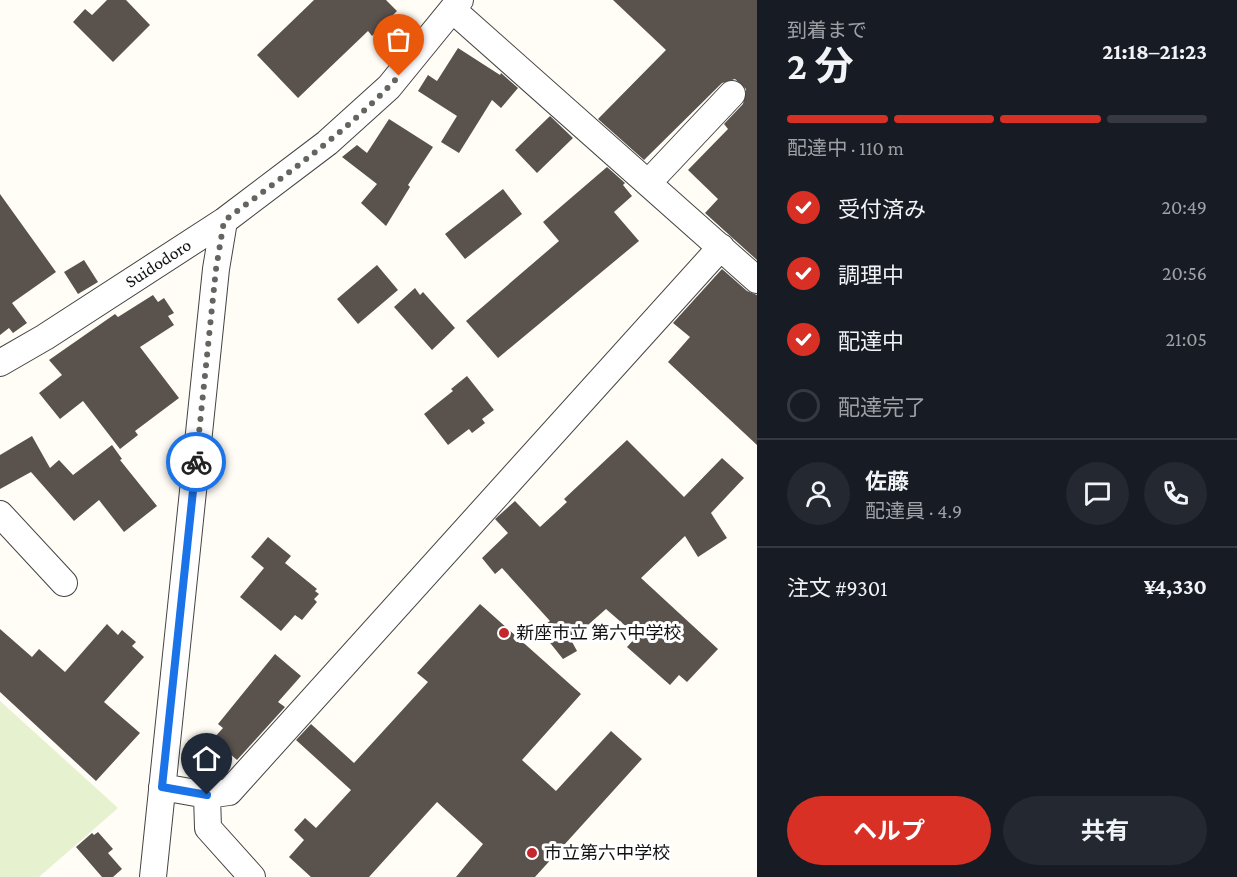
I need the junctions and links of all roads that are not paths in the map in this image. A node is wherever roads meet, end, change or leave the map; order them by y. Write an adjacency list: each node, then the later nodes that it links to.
1 (457, 5): 3 (street); 4 (street, Suidodoro)
2 (732, 94): 3 (street)
3 (648, 183): 5 (street)
4 (224, 221): 7 (street, Suidodoro); 10 (street)
5 (721, 247): 6 (street); 11 (street)
6 (757, 280)
7 (0, 363)
8 (0, 514): 9 (street)
9 (64, 583)
10 (162, 787): 11 (street); 12 (street)
11 (207, 795): 13 (street)
12 (153, 877)
13 (252, 877)

